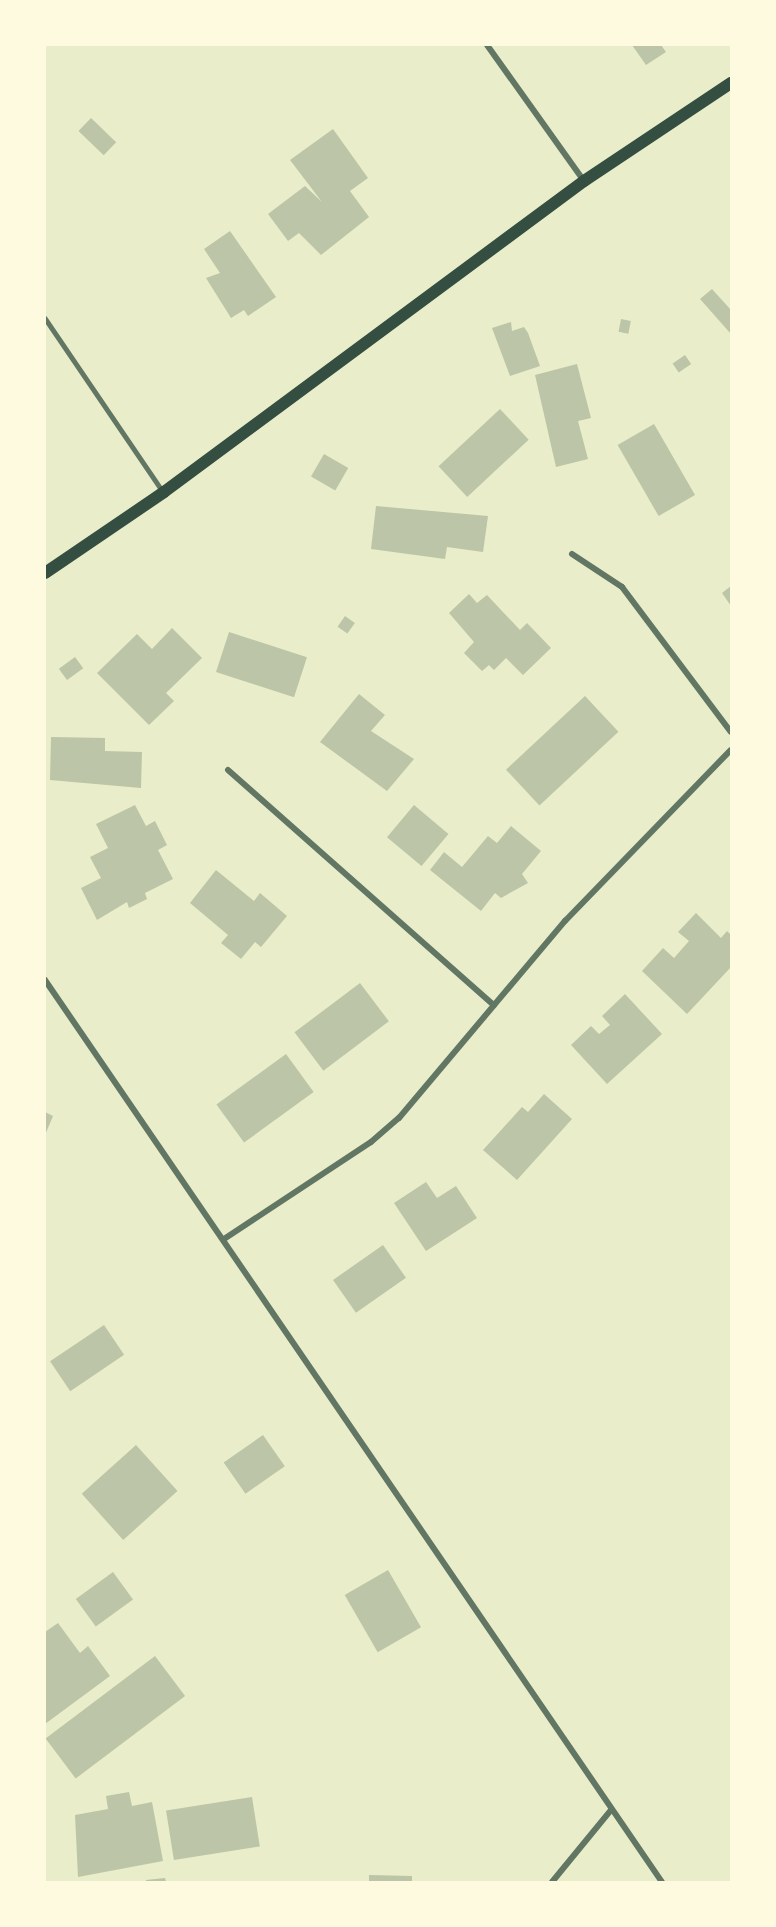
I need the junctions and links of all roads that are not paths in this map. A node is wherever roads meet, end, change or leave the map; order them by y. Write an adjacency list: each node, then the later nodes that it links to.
1 (488, 45): 3 (street)
2 (731, 83): 3 (main road)
3 (584, 181): 5 (main road)
4 (45, 318): 5 (lane)
5 (164, 492): 7 (main road)
6 (572, 554): 8 (street)
7 (45, 573)
8 (731, 732)
9 (731, 750): 12 (street)
10 (228, 770): 12 (street)
11 (45, 980): 13 (street)
12 (495, 1005): 13 (street)
13 (224, 1239): 14 (street)
14 (611, 1810): 15 (street); 16 (street)
15 (552, 1882)
16 (662, 1882)

